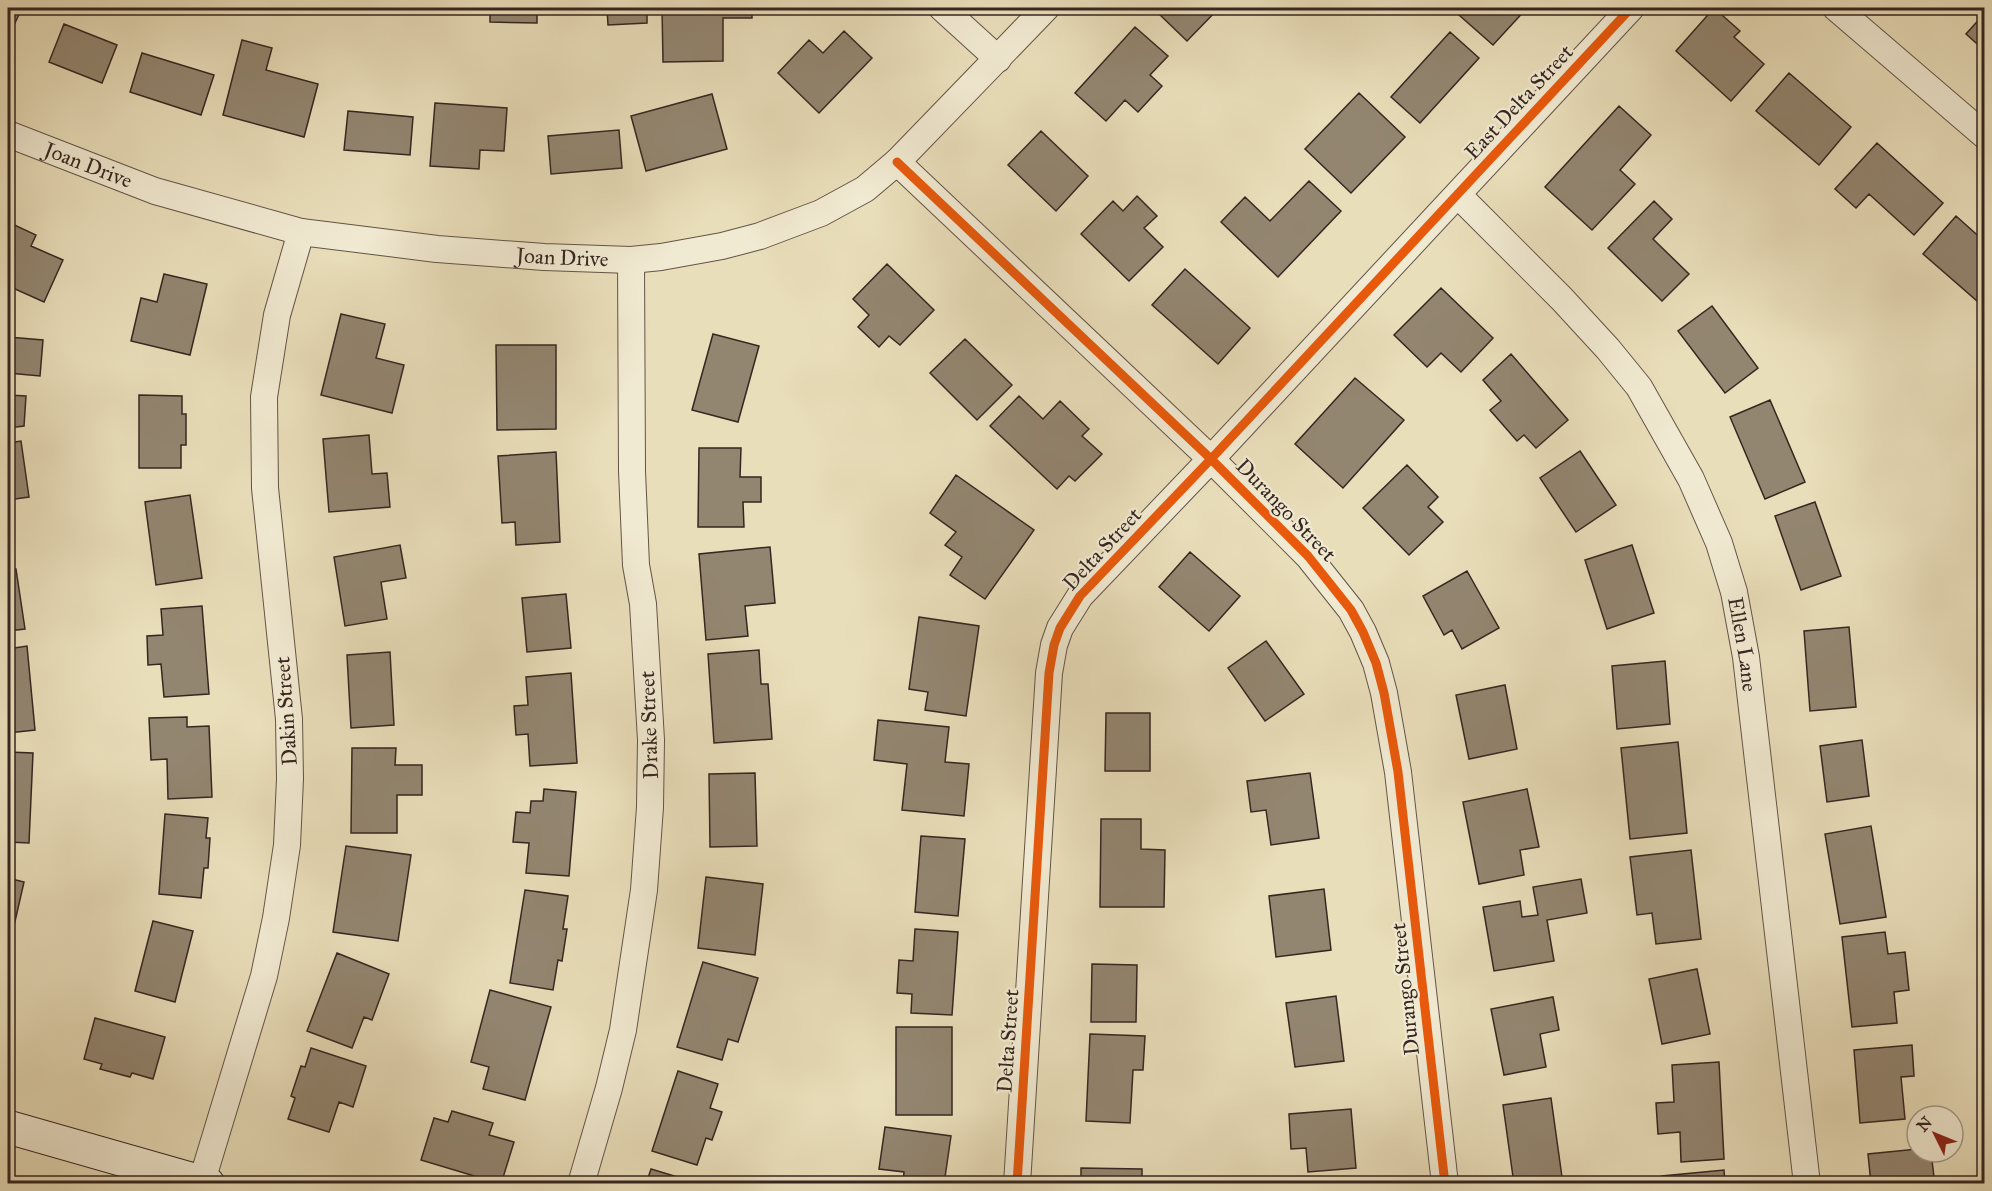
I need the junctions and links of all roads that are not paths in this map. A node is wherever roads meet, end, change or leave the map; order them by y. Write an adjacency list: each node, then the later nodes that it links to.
1 (942, 8): 5 (street)
2 (1046, 8): 5 (street, Joan Drive)
3 (1632, 8): 9 (street, East Delta Street)
4 (1836, 8): 7 (street)
5 (998, 58): 8 (street, Joan Drive)
6 (8, 134): 10 (street, Joan Drive)
7 (1984, 135)
8 (897, 162): 11 (street, Joan Drive); 12 (street, Durango Street)
9 (1458, 195): 12 (street, Delta Street); 18 (street, Ellen Lane)
10 (301, 232): 11 (street, Joan Drive); 14 (street, Dakin Street)
11 (631, 260): 15 (street, Drake Street)
12 (1211, 459): 16 (street, Delta Street); 17 (street, Durango Street)
13 (8, 1127): 14 (street)
14 (203, 1183)
15 (581, 1184)
16 (1017, 1184)
17 (1445, 1184)
18 (1807, 1184)

